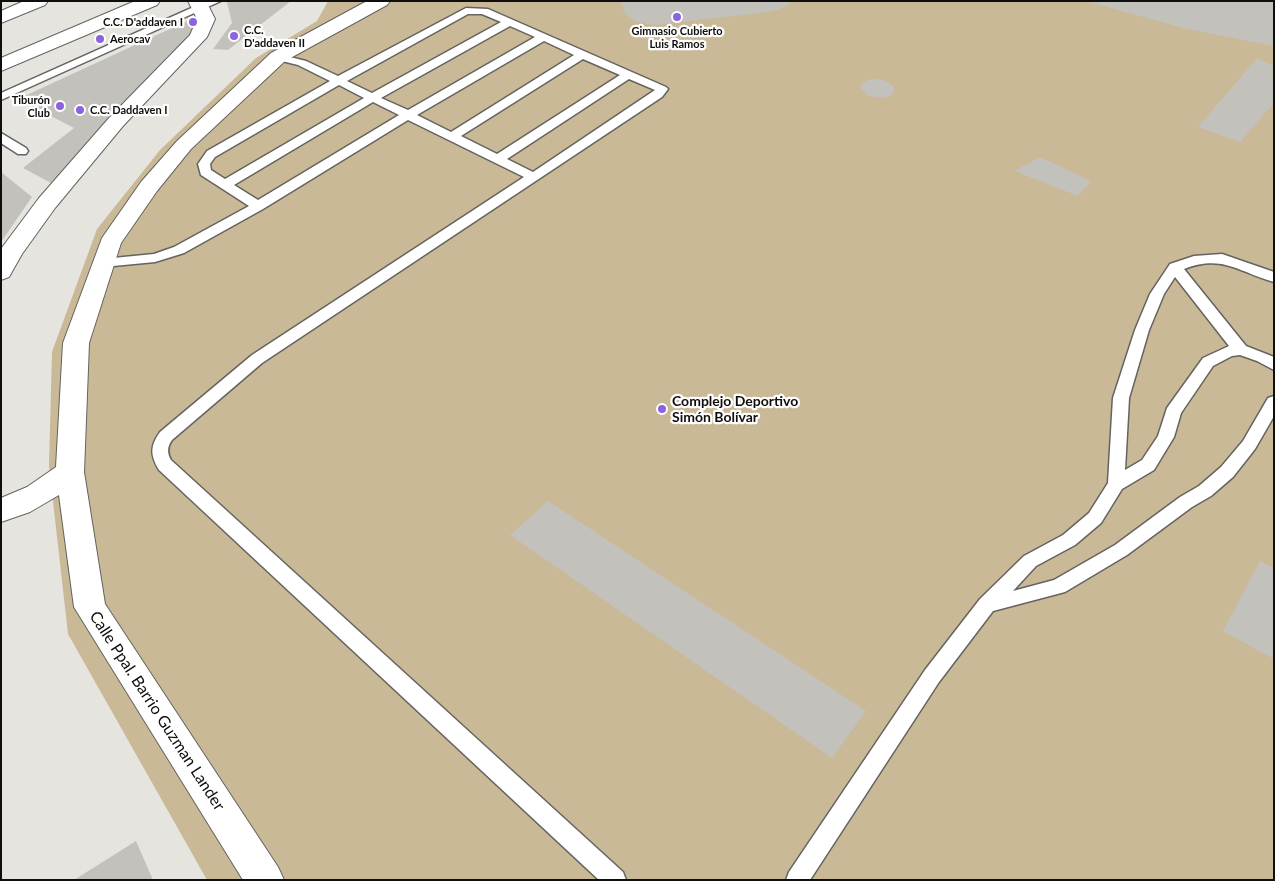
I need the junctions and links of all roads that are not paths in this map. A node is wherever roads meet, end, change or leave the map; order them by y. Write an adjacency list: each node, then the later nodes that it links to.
1 (39, 1): 5 (street)
2 (151, 1): 10 (street)
3 (381, 1): 9 (street, Calle Ppal. Barrio Guzman Lander)
4 (205, 4): 13 (lane); 25 (street)
5 (1, 18)
6 (510, 22): 7 (lane); 12 (lane); 14 (lane)
7 (544, 37): 8 (lane); 15 (lane)
8 (583, 54): 11 (lane); 17 (lane)
9 (278, 58): 12 (lane); 23 (street, Calle Ppal. Barrio Guzman Lander)
10 (1, 65)
11 (628, 74): 19 (lane); 20 (lane)
12 (338, 81): 14 (lane); 21 (lane)
13 (1, 97)
14 (372, 98): 15 (lane); 21 (lane)
15 (408, 116): 17 (lane); 22 (lane)
16 (1, 137): 18 (lane)
17 (451, 137): 19 (lane)
18 (22, 151)
19 (497, 160): 20 (lane)
20 (534, 177): 35 (lane)
21 (225, 185): 22 (lane)
22 (258, 206): 23 (lane)
23 (103, 263): 30 (street, Calle Ppal. Barrio Guzman Lander)
24 (1175, 267): 26 (lane); 27 (lane); 31 (lane)
25 (1, 272)
26 (1274, 277)
27 (1241, 350): 28 (lane); 31 (lane)
28 (1274, 365)
29 (1274, 402): 33 (lane)
30 (70, 472): 32 (street); 34 (street, Calle Ppal. Barrio Guzman Lander)
31 (1116, 484): 33 (lane)
32 (1, 510)
33 (987, 605): 36 (lane)
34 (265, 880)
35 (615, 880)
36 (797, 880)

